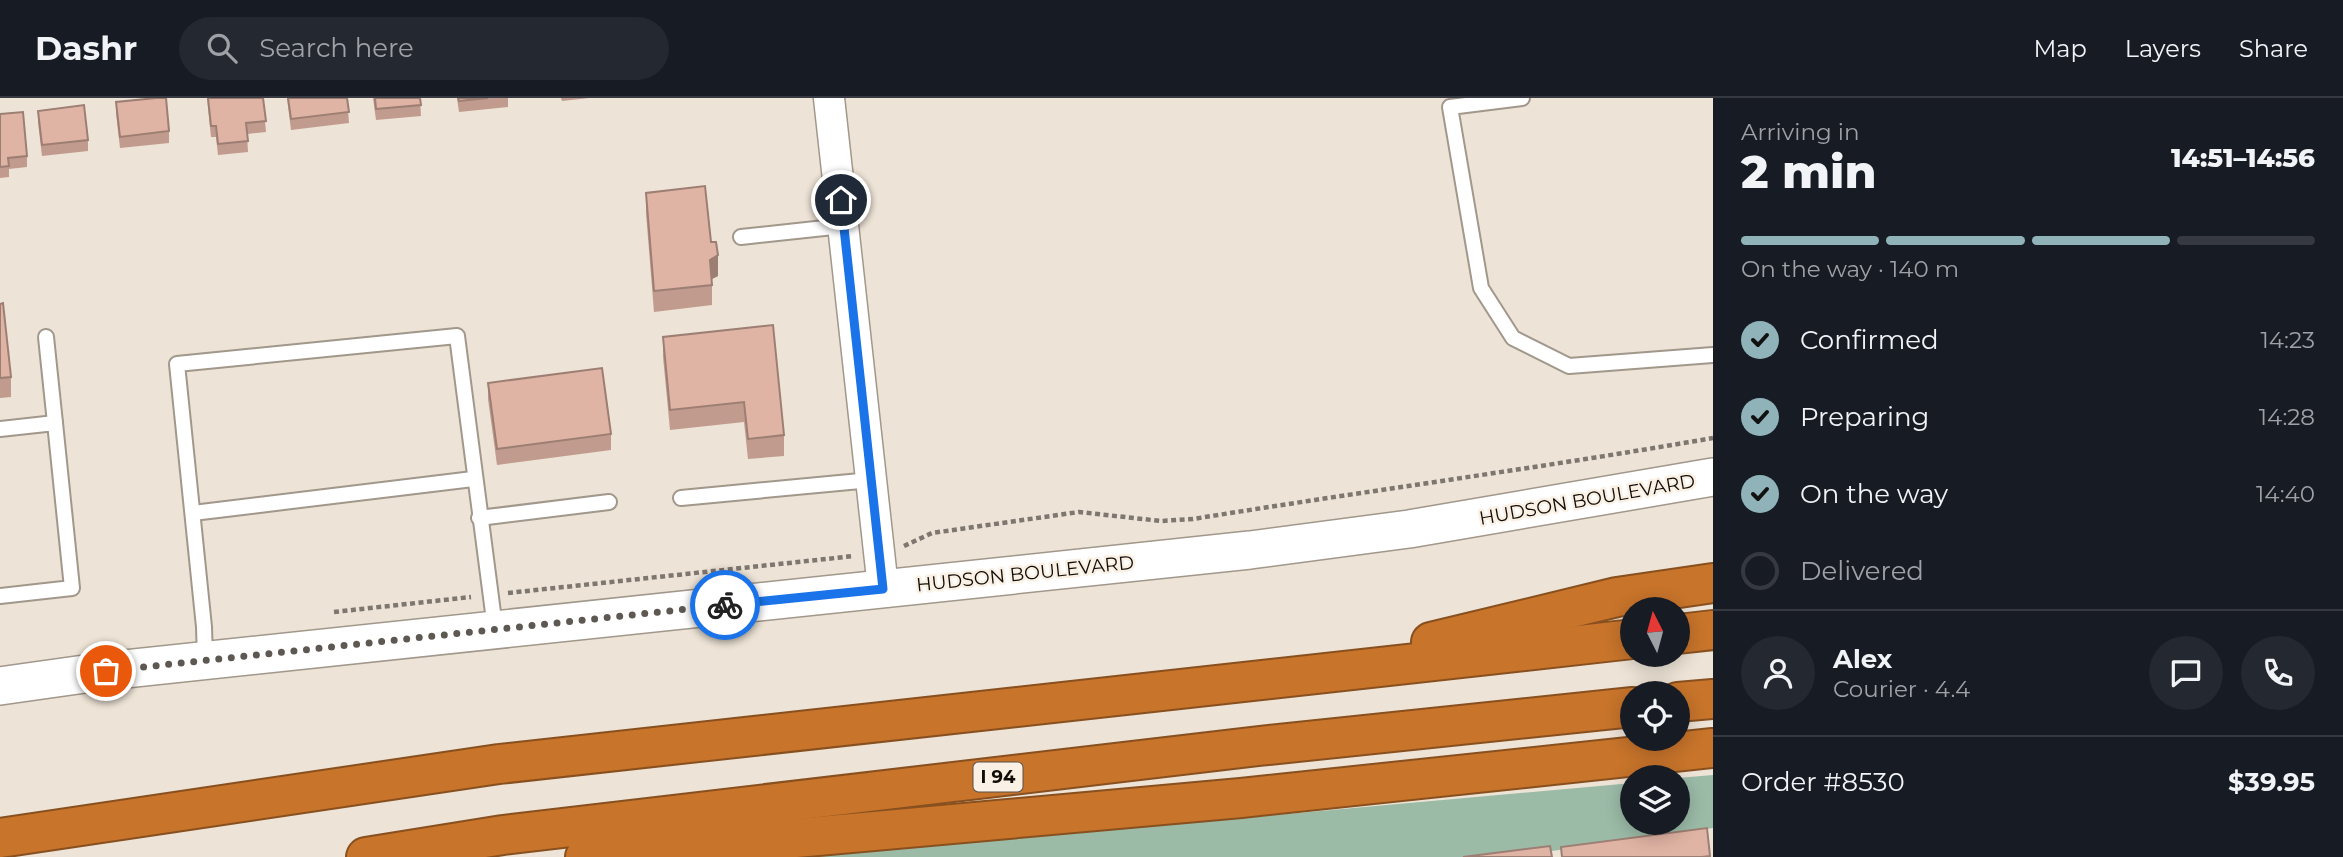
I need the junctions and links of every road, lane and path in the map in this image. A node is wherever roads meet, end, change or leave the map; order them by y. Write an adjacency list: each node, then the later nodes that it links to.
1 (829, 98): 3 (street)
2 (1522, 98): 6 (lane)
3 (844, 226): 4 (lane); 11 (street)
4 (741, 237)
5 (46, 337): 7 (lane)
6 (1713, 355)
7 (55, 423): 8 (lane); 18 (lane)
8 (0, 429)
9 (1713, 477): 17 (street, HUDSON BOULEVARD)
10 (473, 479): 14 (lane); 14 (lane); 15 (lane)
11 (871, 480): 12 (lane); 17 (street)
12 (681, 498)
13 (609, 502): 15 (lane)
14 (193, 513): 23 (lane)
15 (479, 518): 19 (lane)
16 (1713, 583): 24 (highway)
17 (883, 589): 19 (street, HUDSON BOULEVARD)
18 (0, 596)
19 (495, 630): 23 (street, HUDSON BOULEVARD)
20 (1713, 630): 21 (highway)
21 (1690, 633)
22 (1620, 640): 24 (highway)
23 (205, 661): 25 (street, HUDSON BOULEVARD)
24 (1265, 681): 30 (highway)
25 (0, 686)
26 (1713, 698): 27 (highway)
27 (1690, 701)
28 (1620, 708): 31 (highway, I 94)
29 (1713, 748): 32 (highway)
30 (0, 838)
31 (366, 857)
32 (585, 857)

